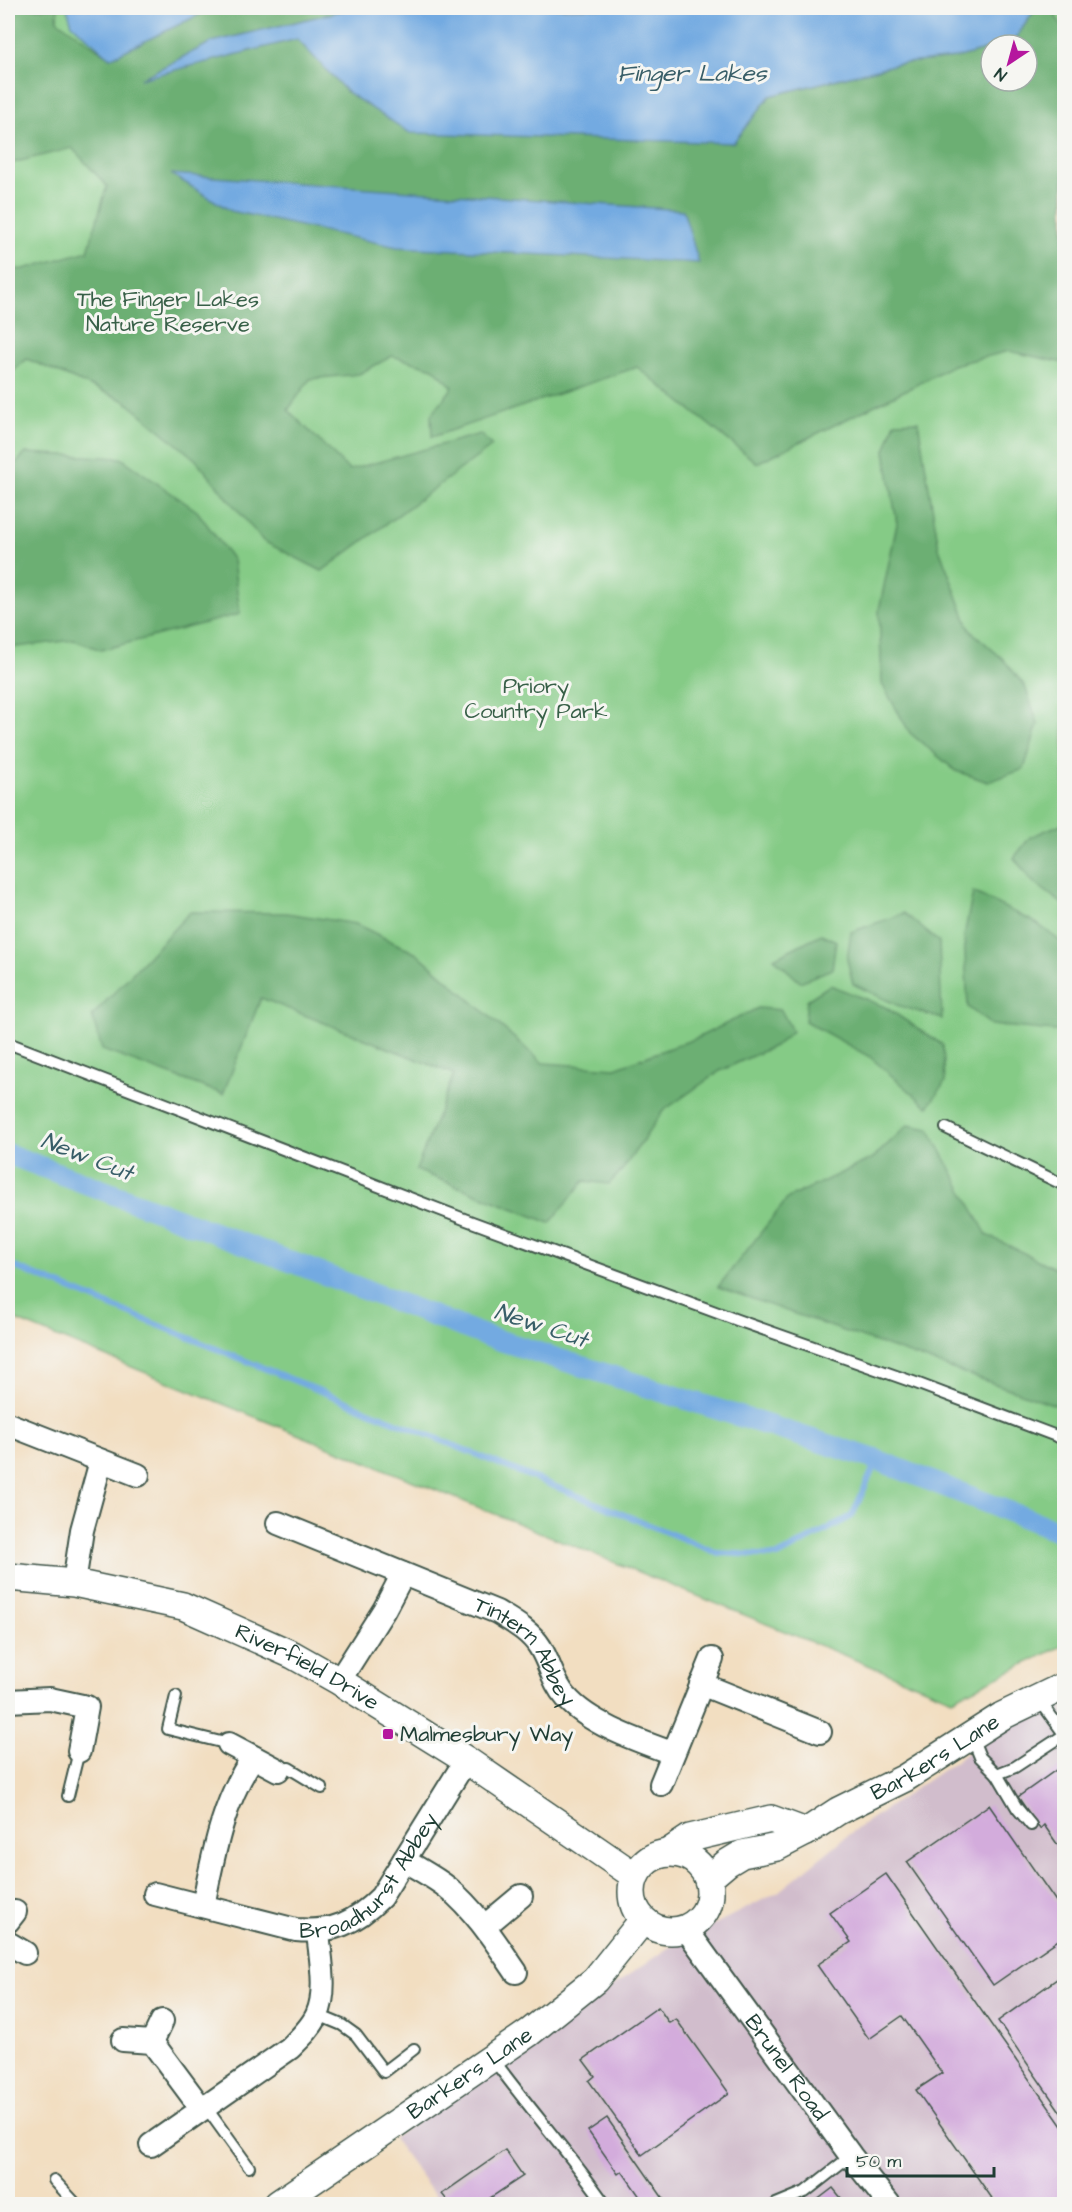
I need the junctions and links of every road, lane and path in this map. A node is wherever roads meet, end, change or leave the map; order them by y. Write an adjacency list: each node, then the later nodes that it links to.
1 (8, 1043): 5 (lane)
2 (946, 1128): 3 (lane)
3 (1065, 1185)
4 (8, 1425): 6 (street)
5 (1065, 1439)
6 (100, 1461): 7 (street); 11 (street)
7 (138, 1474)
8 (278, 1523): 9 (street, Tintern Abbey)
9 (403, 1574): 13 (street); 24 (street, Tintern Abbey)
10 (8, 1576): 11 (street, Riverfield Drive)
11 (74, 1583): 13 (street, Riverfield Drive)
12 (712, 1659): 14 (street)
13 (339, 1681): 26 (street, Riverfield Drive)
14 (701, 1684): 19 (street); 24 (street)
15 (1065, 1686): 17 (street, Barkers Lane)
16 (176, 1696): 22 (lane)
17 (1038, 1698): 20 (lane); 21 (street, Barkers Lane)
18 (8, 1701): 23 (street)
19 (820, 1732)
20 (1065, 1735): 28 (lane)
21 (971, 1736): 28 (lane); 33 (street, Barkers Lane)
22 (230, 1744): 25 (street)
23 (79, 1751): 31 (lane)
24 (672, 1753): 29 (street)
25 (253, 1757): 27 (street); 40 (street)
26 (466, 1760): 35 (street, Broadhurst Abbey); 36 (street, Riverfield Drive)
27 (278, 1770): 30 (lane)
28 (996, 1774): 32 (lane)
29 (661, 1784)
30 (322, 1788)
31 (68, 1796)
32 (1031, 1826)
33 (806, 1832): 34 (street); 37 (street, Barkers Lane)
34 (669, 1852): 36 (street); 37 (street)
35 (404, 1860): 42 (street); 44 (street, Broadhurst Abbey)
36 (635, 1876): 41 (street)
37 (708, 1879): 43 (street)
38 (155, 1894): 40 (street, Broadhurst Abbey)
39 (521, 1896): 42 (street)
40 (202, 1906): 44 (street, Broadhurst Abbey)
41 (643, 1920): 43 (street); 51 (street, Barkers Lane)
42 (485, 1926): 45 (street)
43 (686, 1929): 54 (street, Brunel Road)
44 (318, 1932): 46 (street)
45 (516, 1972)
46 (318, 2015): 50 (lane); 52 (street)
47 (162, 2021): 49 (street)
48 (123, 2040): 49 (street)
49 (152, 2042): 52 (street)
50 (414, 2049)
51 (493, 2058): 58 (street, Barkers Lane); 59 (lane)
52 (203, 2107): 53 (street); 55 (lane)
53 (151, 2145)
54 (851, 2157): 60 (lane); 61 (street, Brunel Road)
55 (249, 2167)
56 (54, 2180): 57 (lane)
57 (76, 2205)
58 (278, 2205)
59 (605, 2205)
60 (776, 2205)
61 (889, 2205)

